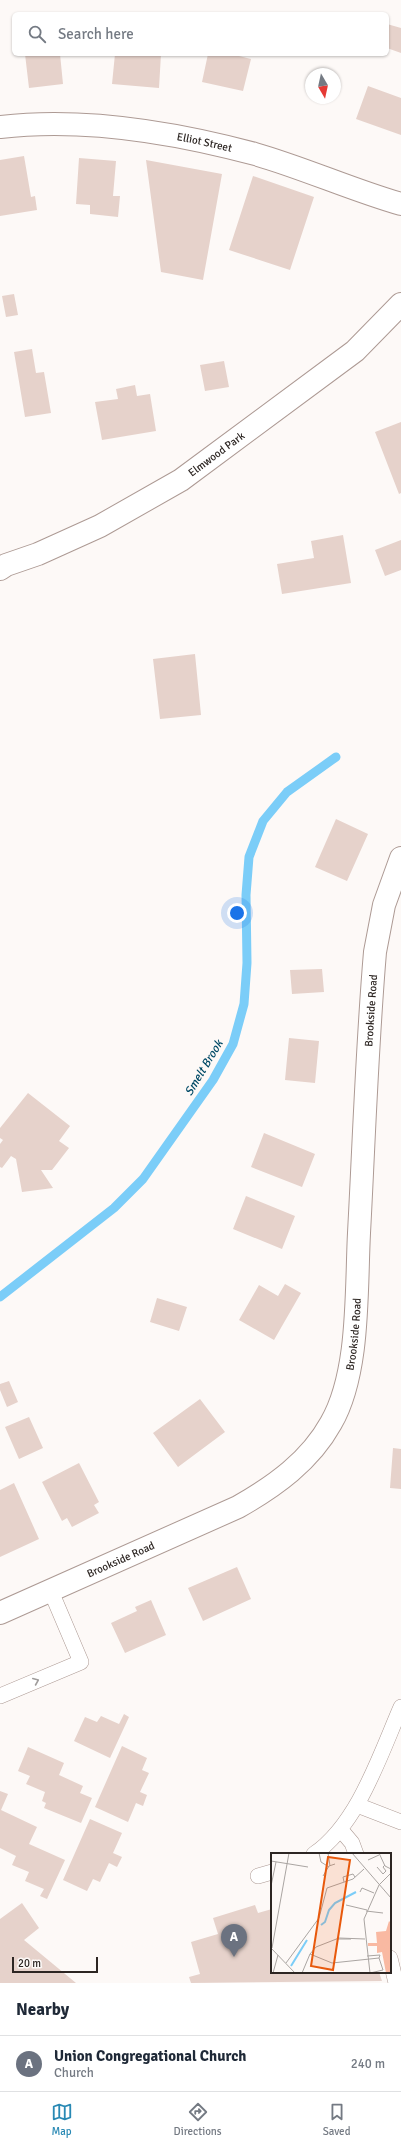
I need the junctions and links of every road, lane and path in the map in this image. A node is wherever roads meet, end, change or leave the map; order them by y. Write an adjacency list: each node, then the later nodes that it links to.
1 (0, 127): 2 (street, Elliot Street)
2 (401, 204)
3 (401, 304): 4 (street, Elmwood Park)
4 (2, 565)
5 (401, 858): 6 (street, Brookside Road)
6 (50, 1589): 7 (street, Brookside Road); 8 (lane, one-way to 6)
7 (0, 1613)
8 (0, 1696)
9 (401, 1707): 10 (lane)
10 (357, 1805): 11 (lane); 12 (lane)
11 (401, 1822)
12 (341, 1830): 13 (lane); 14 (lane)
13 (315, 1853)
14 (356, 1853)
15 (391, 1962): 16 (lane)
16 (396, 1983)

